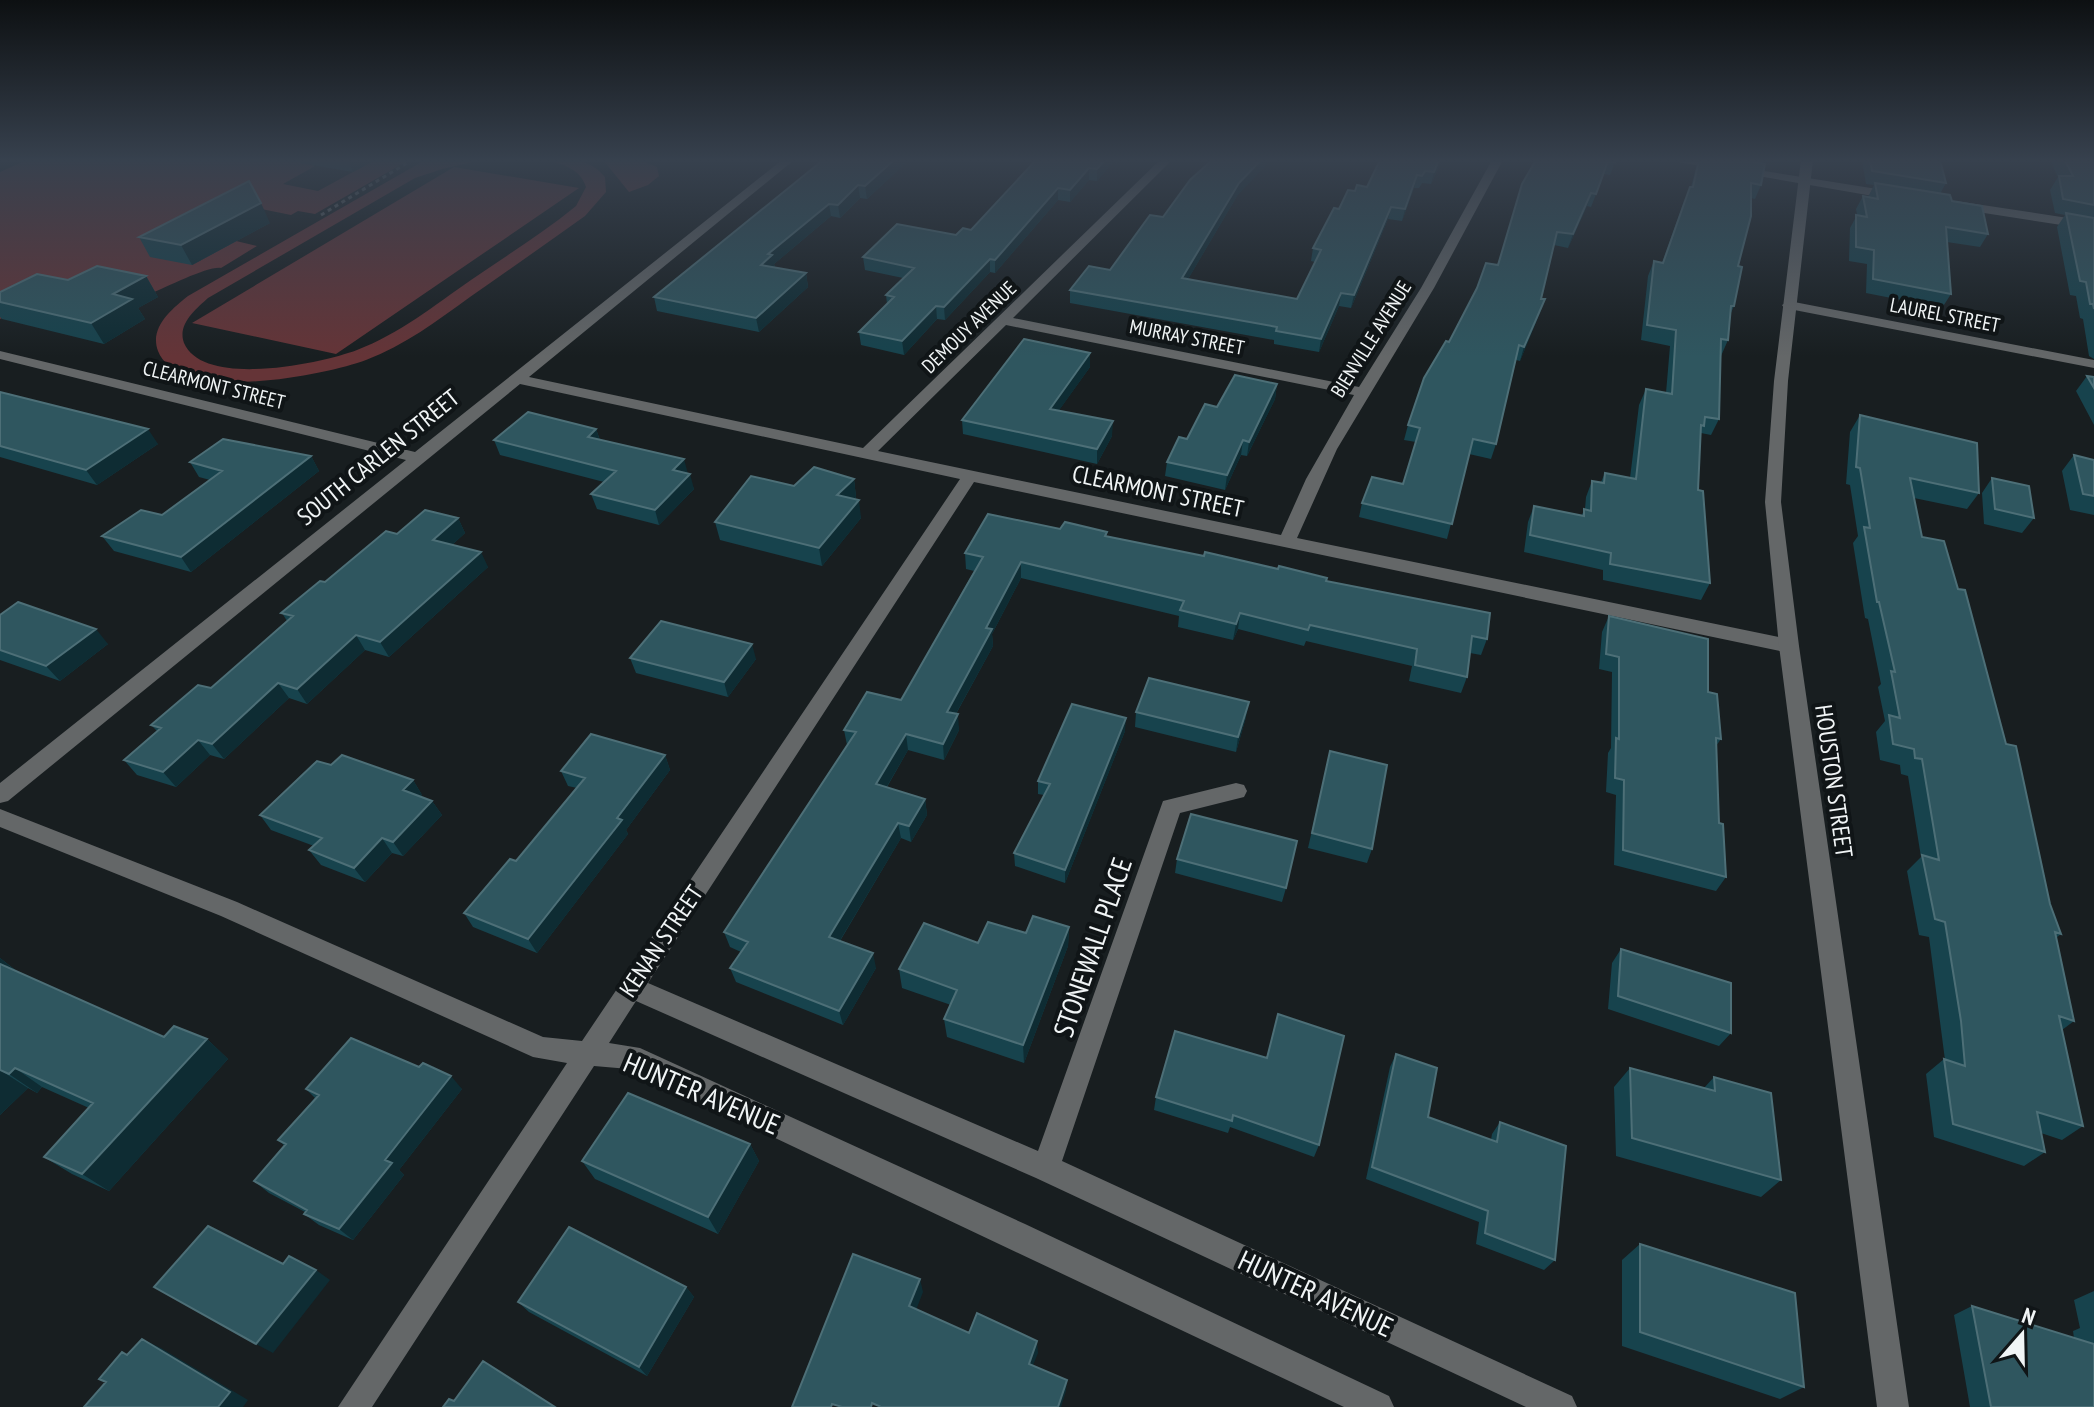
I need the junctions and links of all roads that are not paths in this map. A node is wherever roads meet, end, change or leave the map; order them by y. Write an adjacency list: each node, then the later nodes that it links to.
1 (708, 226): 9 (street, SOUTH CARLEN STREET)
2 (1101, 226): 6 (street, DEMOUY AVENUE)
3 (1462, 226): 10 (street, BIENVILLE AVENUE)
4 (1798, 226): 5 (street, HOUSTON STREET)
5 (1789, 305): 8 (street, LAUREL STREET); 15 (street, HOUSTON STREET)
6 (1005, 321): 10 (street, MURRAY STREET); 11 (street, DEMOUY AVENUE)
7 (0, 355): 12 (street, CLEARMONT STREET)
8 (2094, 364)
9 (518, 379): 11 (street, CLEARMONT STREET); 12 (street, SOUTH CARLEN STREET)
10 (1361, 392): 14 (street, BIENVILLE AVENUE)
11 (866, 454): 13 (street, CLEARMONT STREET)
12 (419, 458): 17 (street, SOUTH CARLEN STREET)
13 (970, 476): 14 (street, CLEARMONT STREET); 19 (street, KENAN STREET)
14 (1287, 542): 15 (street, CLEARMONT STREET)
15 (1789, 646): 25 (street, HOUSTON STREET)
16 (1236, 791): 21 (street, STONEWALL PLACE)
17 (0, 795)
18 (3, 824): 20 (street, HUNTER AVENUE)
19 (631, 987): 20 (street, KENAN STREET); 21 (street, HUNTER AVENUE)
20 (587, 1053): 22 (street, KENAN STREET); 23 (street, HUNTER AVENUE)
21 (1046, 1168): 24 (street, HUNTER AVENUE)
22 (354, 1407)
23 (1378, 1407)
24 (1561, 1407)
25 (1893, 1407)

